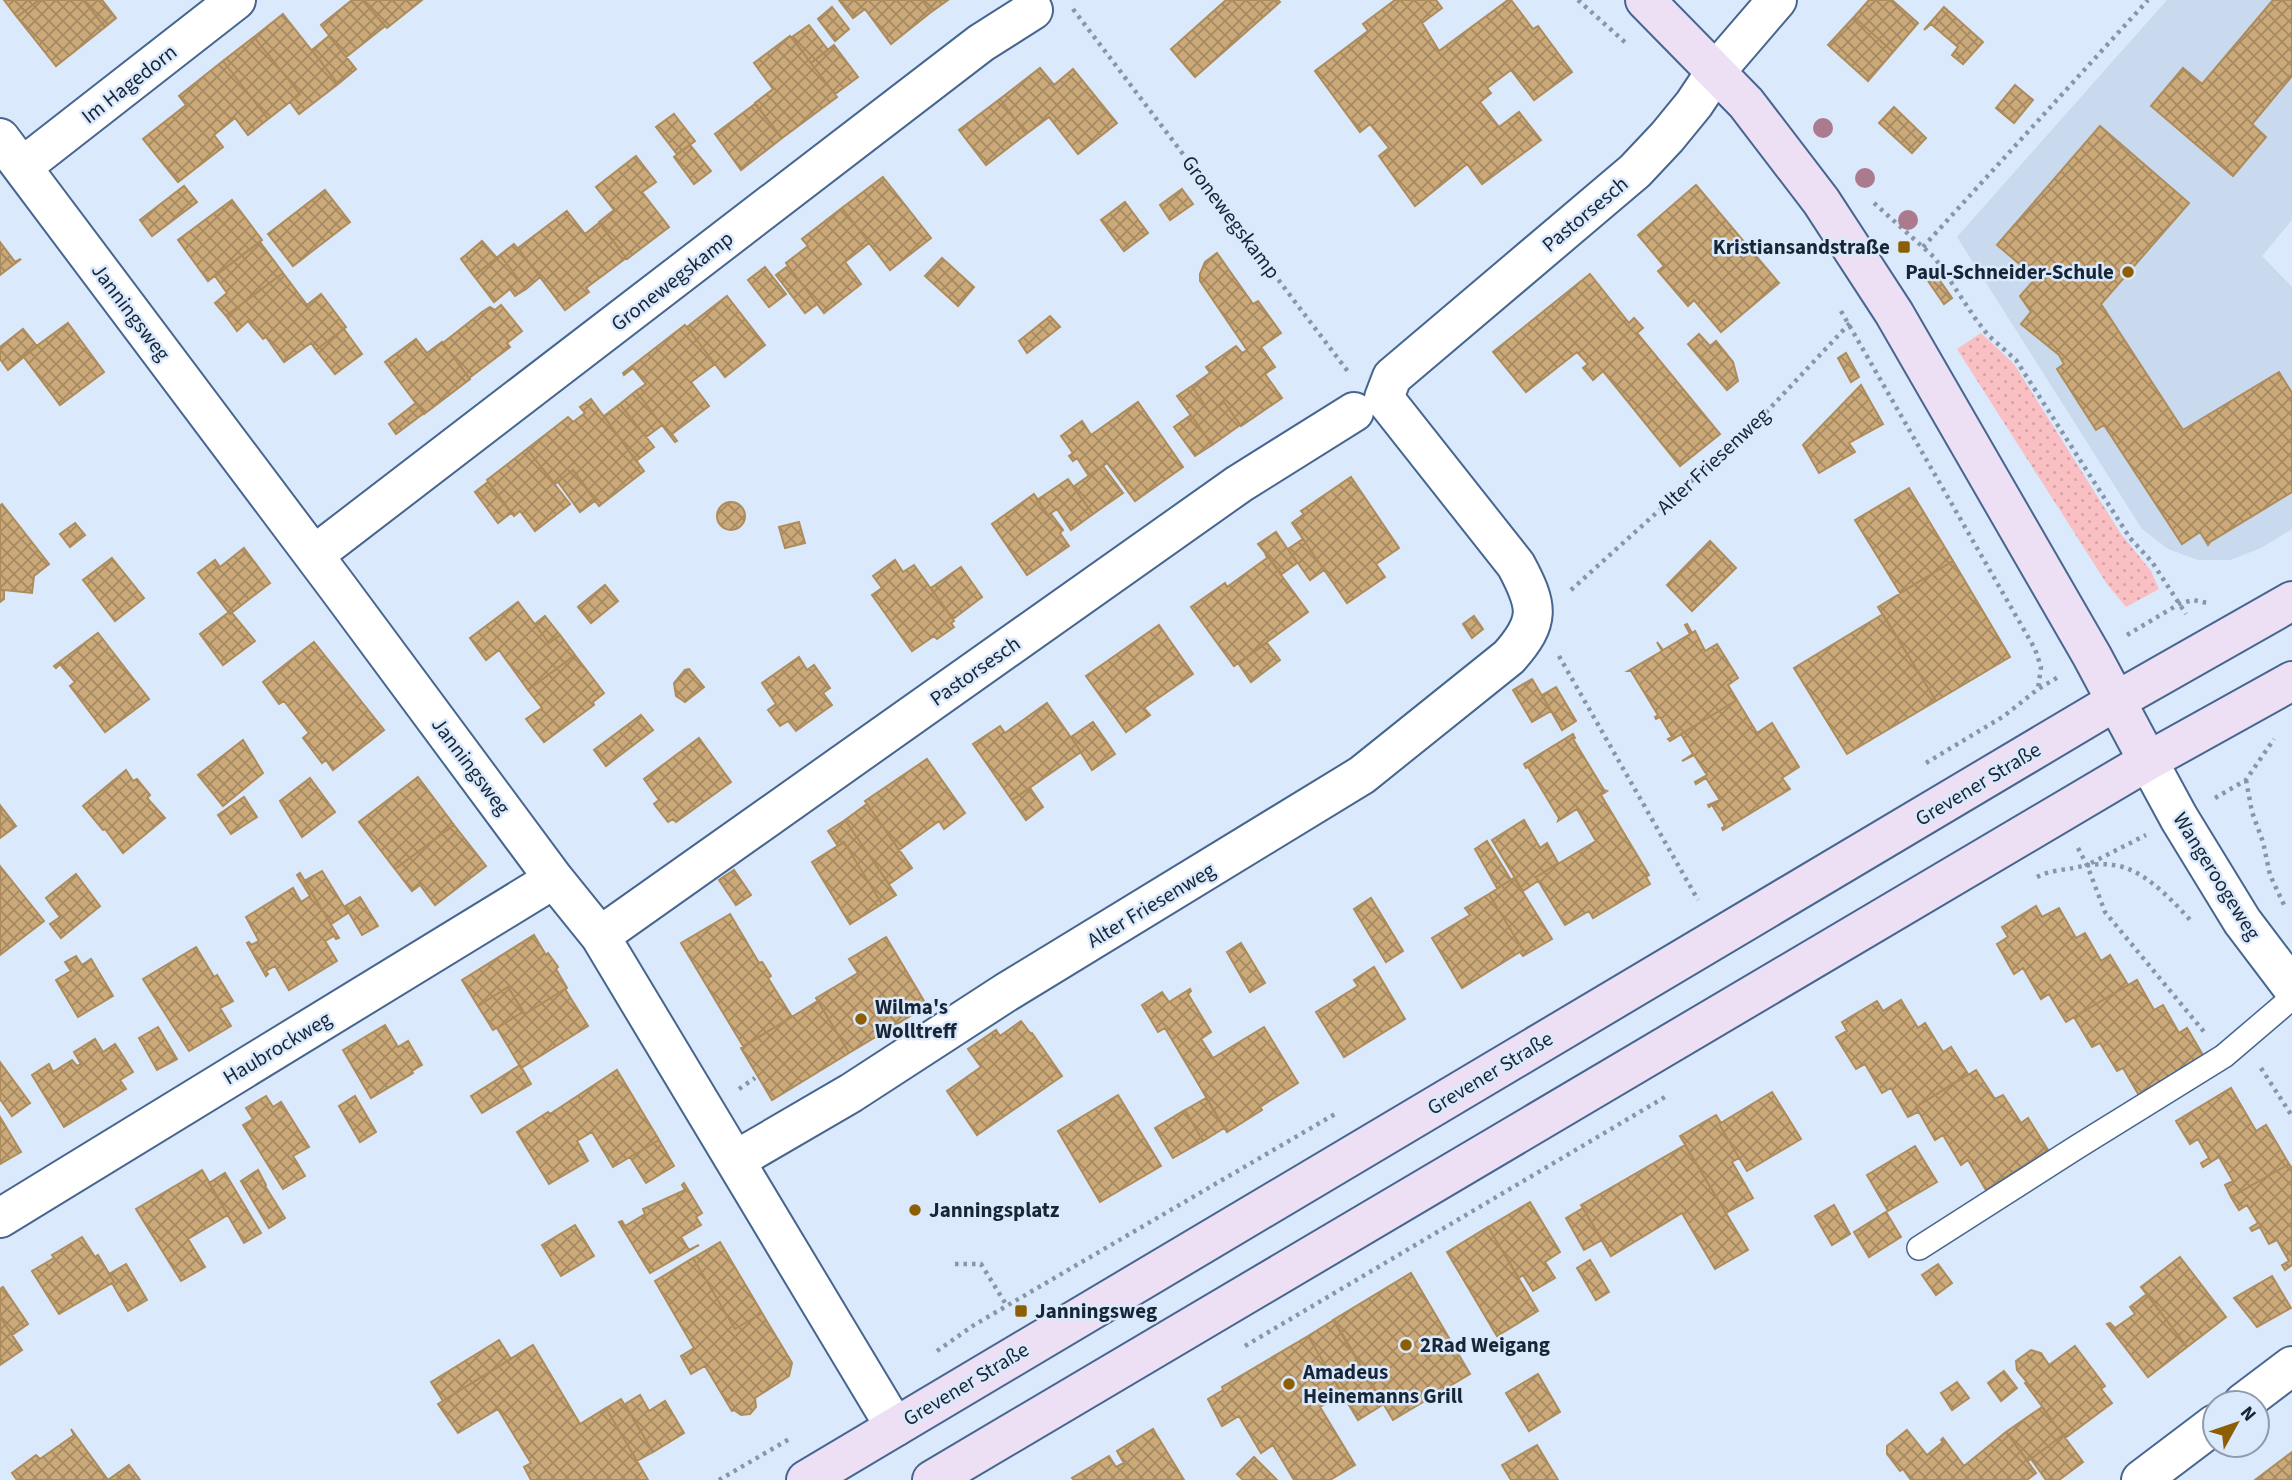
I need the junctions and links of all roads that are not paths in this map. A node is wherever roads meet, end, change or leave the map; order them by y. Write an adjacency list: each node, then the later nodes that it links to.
1 (236, 0): 6 (street, Im Hagedorn)
2 (1645, 0): 5 (main road)
3 (1777, 0): 5 (street, Pastorsesch)
4 (1050, 5): 8 (street, Gronewegskamp)
5 (1716, 71): 7 (street, Pastorsesch); 11 (main road)
6 (11, 153): 8 (street, Janningsweg)
7 (1369, 403): 14 (street, Pastorsesch); 17 (street, Alter Friesenweg)
8 (314, 555): 13 (street, Janningsweg)
9 (2292, 601): 11 (main road, Grevener Straße)
10 (2292, 681): 12 (main road)
11 (2116, 701): 12 (main road); 22 (main road, Grevener Straße)
12 (2148, 761): 15 (street, Wangeroogeweg); 25 (main road)
13 (555, 879): 14 (street, Janningsweg); 18 (street, Haubrockweg)
14 (600, 936): 17 (street, Janningsweg)
15 (2292, 987)
16 (2292, 998): 19 (lane)
17 (736, 1160): 22 (street, Janningsweg)
18 (0, 1217)
19 (1919, 1248)
20 (2292, 1366): 21 (street)
21 (2262, 1389)
22 (895, 1427): 24 (main road, Grevener Straße)
23 (2201, 1435): 26 (street)
24 (806, 1480)
25 (932, 1480)
26 (2141, 1480)

